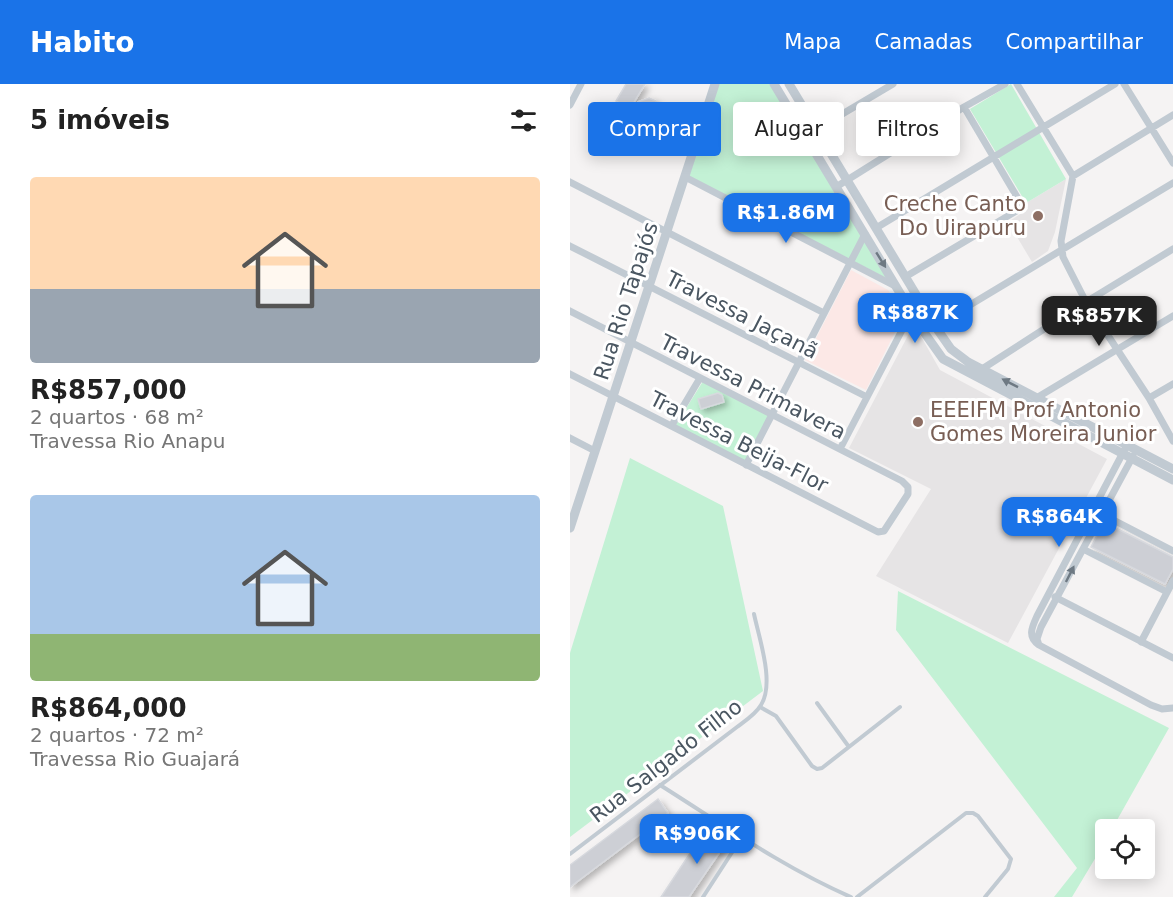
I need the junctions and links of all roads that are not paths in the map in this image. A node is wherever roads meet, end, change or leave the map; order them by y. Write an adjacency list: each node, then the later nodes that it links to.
1 (581, 84): 11 (street)
2 (715, 84): 21 (street, Rua Rio Tapajós)
3 (774, 84): 25 (street)
4 (789, 84): 10 (street)
5 (893, 84): 13 (street)
6 (1005, 84): 12 (street)
7 (1017, 84): 15 (street)
8 (1115, 84): 15 (street)
9 (1124, 84): 16 (street)
10 (800, 102)
11 (570, 105)
12 (964, 107): 18 (street); 22 (street)
13 (844, 113)
14 (1173, 115): 16 (street)
15 (1043, 127): 18 (street); 20 (street)
16 (1151, 128): 19 (street); 20 (street)
17 (833, 156): 22 (street)
18 (993, 156): 26 (street); 33 (street)
19 (1173, 163)
20 (1073, 176): 31 (street)
21 (685, 177): 27 (street, Rua Rio Tapajós); 32 (street)
22 (847, 180): 25 (street); 26 (street)
23 (570, 182): 27 (street)
24 (1173, 183): 31 (street)
25 (836, 187): 28 (street)
26 (876, 228): 33 (street)
27 (667, 232): 34 (street, Rua Rio Tapajós); 39 (street)
28 (865, 234): 32 (street); 35 (street, one-way to 35)
29 (570, 246): 34 (street, Travessa Jaçanã)
30 (1173, 249): 36 (street)
31 (1061, 250): 36 (street); 41 (street)
32 (850, 263): 35 (street); 39 (street)
33 (905, 277): 41 (street)
34 (649, 286): 43 (street, Rua Rio Tapajós); 45 (street, Travessa Jaçanã)
35 (898, 288): 38 (street)
36 (1086, 302): 44 (street); 46 (street)
37 (570, 310): 43 (street, Travessa Primavera)
38 (912, 311): 42 (street); 51 (street)
39 (824, 313): 45 (street)
40 (1173, 316): 44 (street)
41 (933, 323): 42 (street); 46 (street)
42 (920, 326): 60 (street)
43 (631, 343): 48 (street, Travessa Primavera); 50 (street, Rua Rio Tapajós)
44 (1118, 350): 52 (street); 53 (street)
45 (799, 361): 51 (street, Travessa Jaçanã); 54 (street)
46 (982, 369): 52 (street, one-way to 46)
47 (570, 374): 50 (street, Travessa Beija-Flor)
48 (700, 378): 54 (street, Travessa Primavera); 55 (street)
49 (1173, 384): 53 (street)
50 (614, 396): 55 (street, Travessa Beija-Flor); 59 (street, Rua Rio Tapajós)
51 (867, 397): 58 (street)
52 (1038, 397): 60 (street)
53 (1149, 398): 57 (street)
54 (772, 414): 58 (street, Travessa Primavera); 61 (street)
55 (672, 425): 61 (street, Travessa Beija-Flor)
56 (570, 438): 59 (street)
57 (1173, 441)
58 (840, 449): 67 (street, Travessa Primavera)
59 (595, 452): 64 (street, Rua Rio Tapajós)
60 (1129, 452): 62 (street); 63 (street); 65 (street); 66 (street)
61 (746, 465): 67 (street, Travessa Beija-Flor)
62 (1173, 469)
63 (1173, 480)
64 (573, 505): 68 (street, Rua Rio Tapajós)
65 (1093, 509): 66 (street); 69 (street)
66 (1102, 514): 70 (street); 71 (street)
67 (890, 524)
68 (570, 528)
69 (1073, 548): 70 (street); 74 (street)
70 (1082, 550): 73 (street); 75 (street, one-way to 70)
71 (1173, 551)
72 (1173, 580): 73 (street)
73 (1167, 592): 77 (street)
74 (1048, 594): 75 (street); 78 (street)
75 (1057, 598): 77 (street); 78 (street)
76 (754, 614): 81 (lane, Rua Salgado Filho)
77 (1141, 642): 79 (street)
78 (1039, 645): 83 (street)
79 (1173, 658)
80 (817, 703): 84 (lane)
81 (760, 707): 84 (lane); 85 (lane, Rua Salgado Filho)
82 (900, 707): 84 (lane)
83 (1173, 708)
84 (849, 747)
85 (660, 785): 86 (lane); 87 (lane, Rua Salgado Filho)
86 (742, 837): 88 (lane); 89 (lane)
87 (570, 854)
88 (704, 897)
89 (851, 897)
90 (857, 897): 91 (lane)
91 (985, 897)

